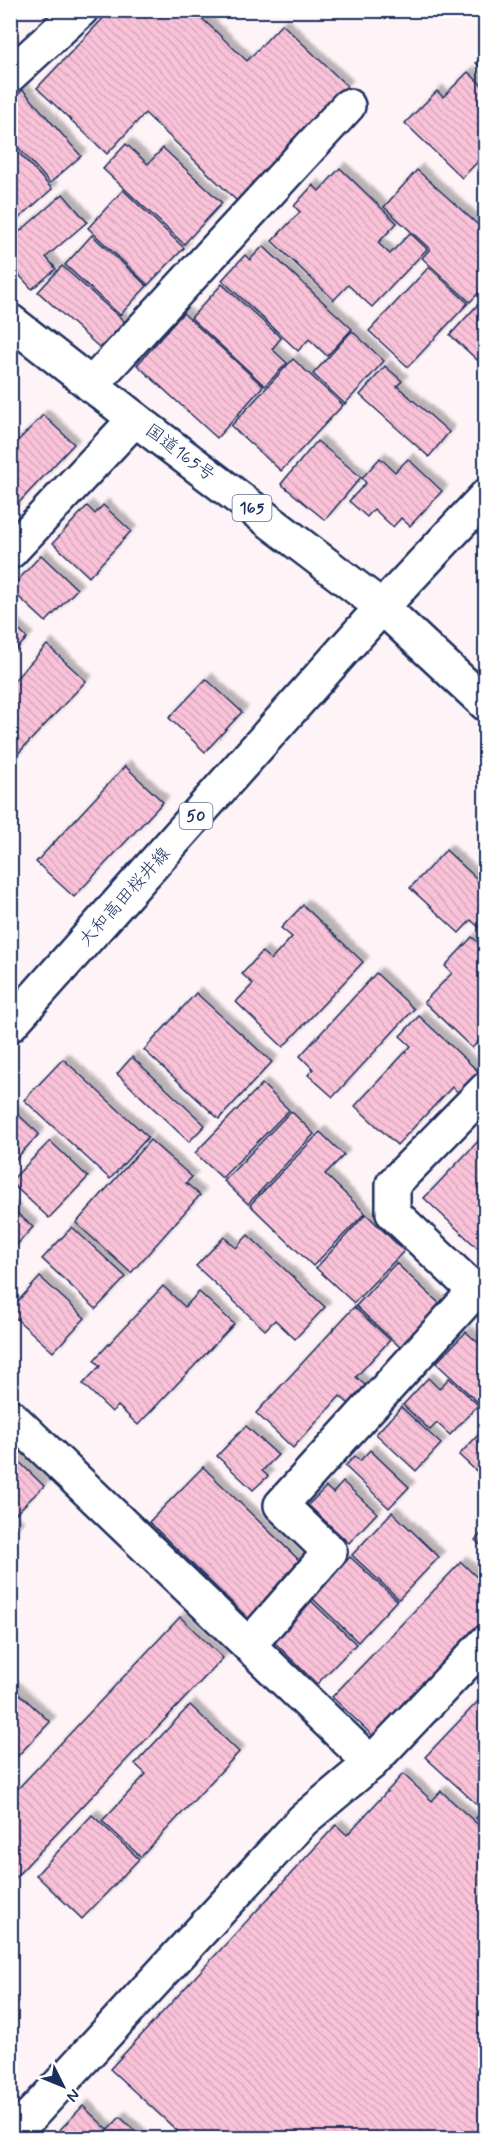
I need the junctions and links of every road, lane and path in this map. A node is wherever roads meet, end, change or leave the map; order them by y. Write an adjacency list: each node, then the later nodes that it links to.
1 (81, 10): 2 (main road)
2 (10, 75)
3 (348, 105): 5 (main road)
4 (10, 321): 5 (main road, 国道165号 / 165)
5 (91, 385): 6 (main road, 国道165号 / 165)
6 (135, 419): 8 (main road); 9 (main road, 国道165号 / 165)
7 (486, 496): 9 (main road, 大和高田桜井線)
8 (10, 552)
9 (382, 607): 10 (main road, 国道165号 / 165); 11 (main road, 大和高田桜井線 / 50)
10 (486, 704)
11 (10, 1025)
12 (486, 1089): 15 (main road)
13 (10, 1416): 15 (main road)
14 (486, 1642): 16 (main road)
15 (249, 1645): 16 (main road)
16 (371, 1762): 17 (main road)
17 (10, 2138)

